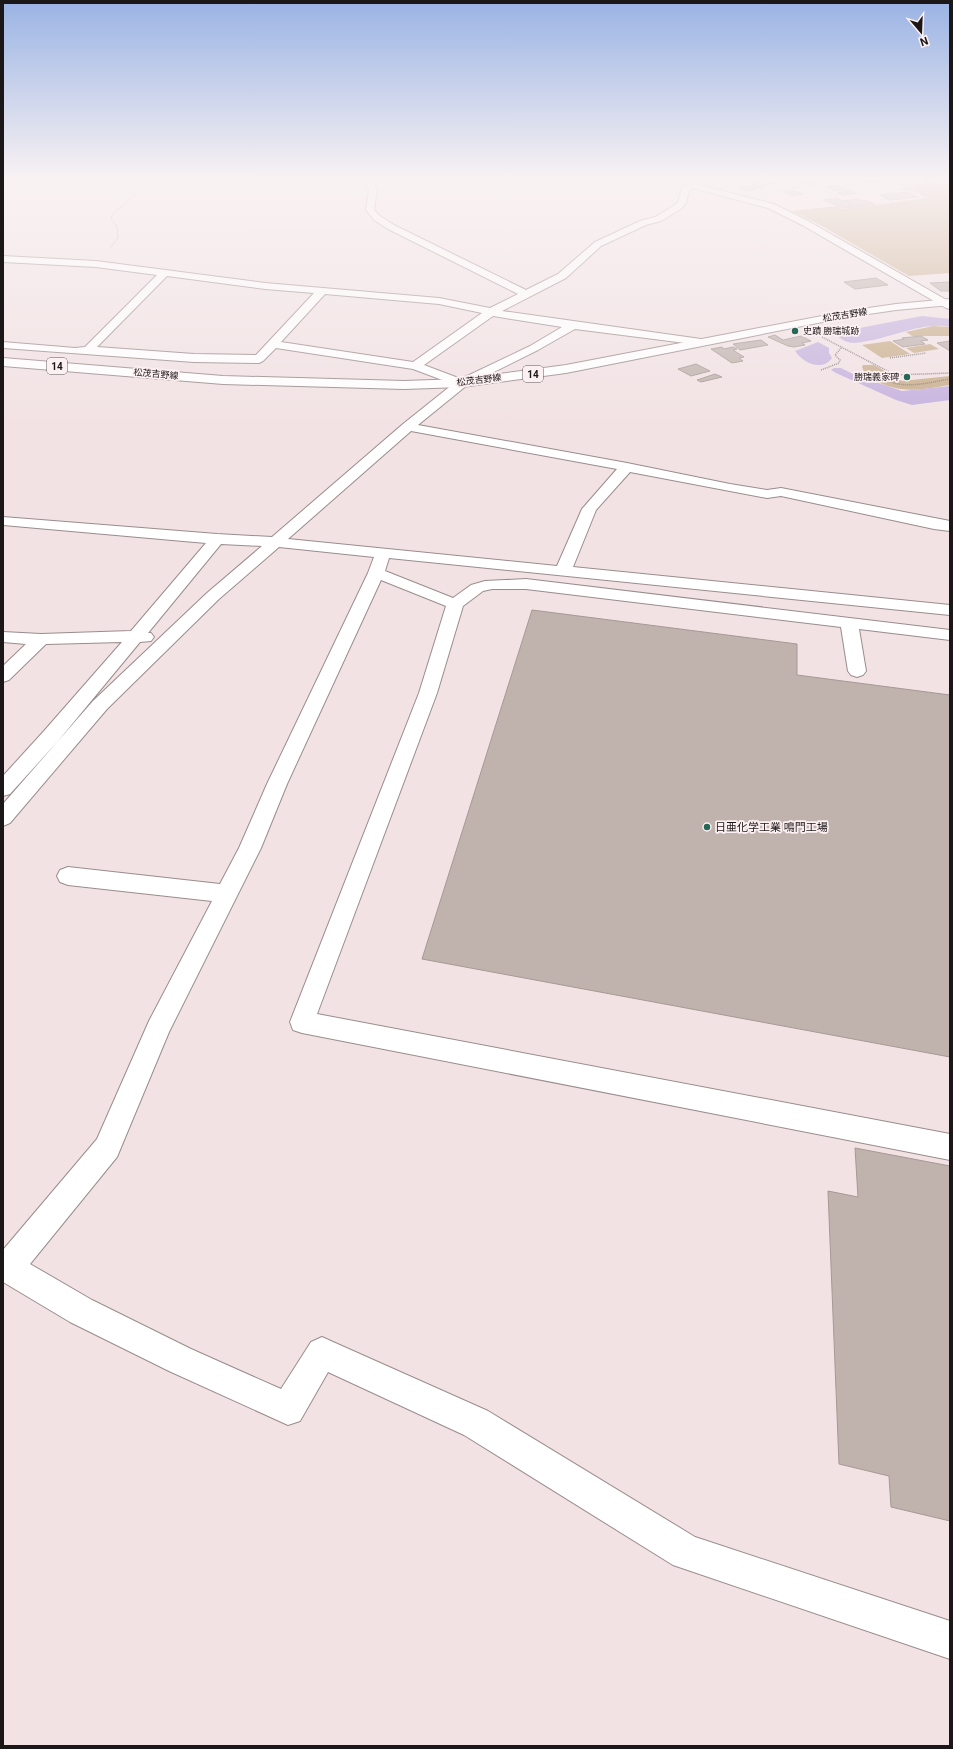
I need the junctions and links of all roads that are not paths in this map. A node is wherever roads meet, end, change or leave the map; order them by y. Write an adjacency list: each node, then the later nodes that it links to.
1 (52, 262): 5 (street)
2 (460, 262): 7 (street)
3 (578, 262): 7 (street)
4 (874, 262): 8 (street)
5 (165, 273): 6 (street); 14 (street)
6 (322, 291): 9 (street); 12 (street)
7 (526, 294): 9 (street)
8 (948, 304): 11 (street, 松茂吉野線 / 14)
9 (491, 312): 10 (street); 16 (street)
10 (573, 325): 11 (street); 17 (street)
11 (701, 342): 17 (street, 松茂吉野線 / 14)
12 (272, 344): 14 (street); 16 (street)
13 (3, 345): 14 (street)
14 (88, 350)
15 (3, 362): 17 (street, 松茂吉野線 / 14)
16 (415, 366): 17 (street)
17 (462, 383): 18 (street)
18 (408, 427): 19 (street); 23 (street)
19 (628, 467): 21 (street); 25 (street)
20 (3, 521): 22 (street)
21 (950, 526)
22 (217, 539): 23 (street); 30 (street)
23 (275, 542): 24 (street); 33 (street)
24 (380, 563): 25 (street); 26 (street); 39 (street)
25 (563, 571): 27 (street)
26 (455, 604): 28 (street); 40 (street)
27 (950, 610)
28 (849, 623): 29 (street); 34 (street)
29 (950, 635)
30 (136, 636): 32 (street); 33 (street); 36 (street)
31 (3, 637): 32 (street)
32 (41, 639): 35 (street)
33 (166, 640): 37 (street)
34 (857, 671)
35 (3, 676)
36 (3, 788)
37 (3, 818)
38 (68, 876): 39 (street)
39 (227, 894): 41 (street)
40 (950, 1147)
41 (6, 1266): 42 (street)
42 (950, 1640)

